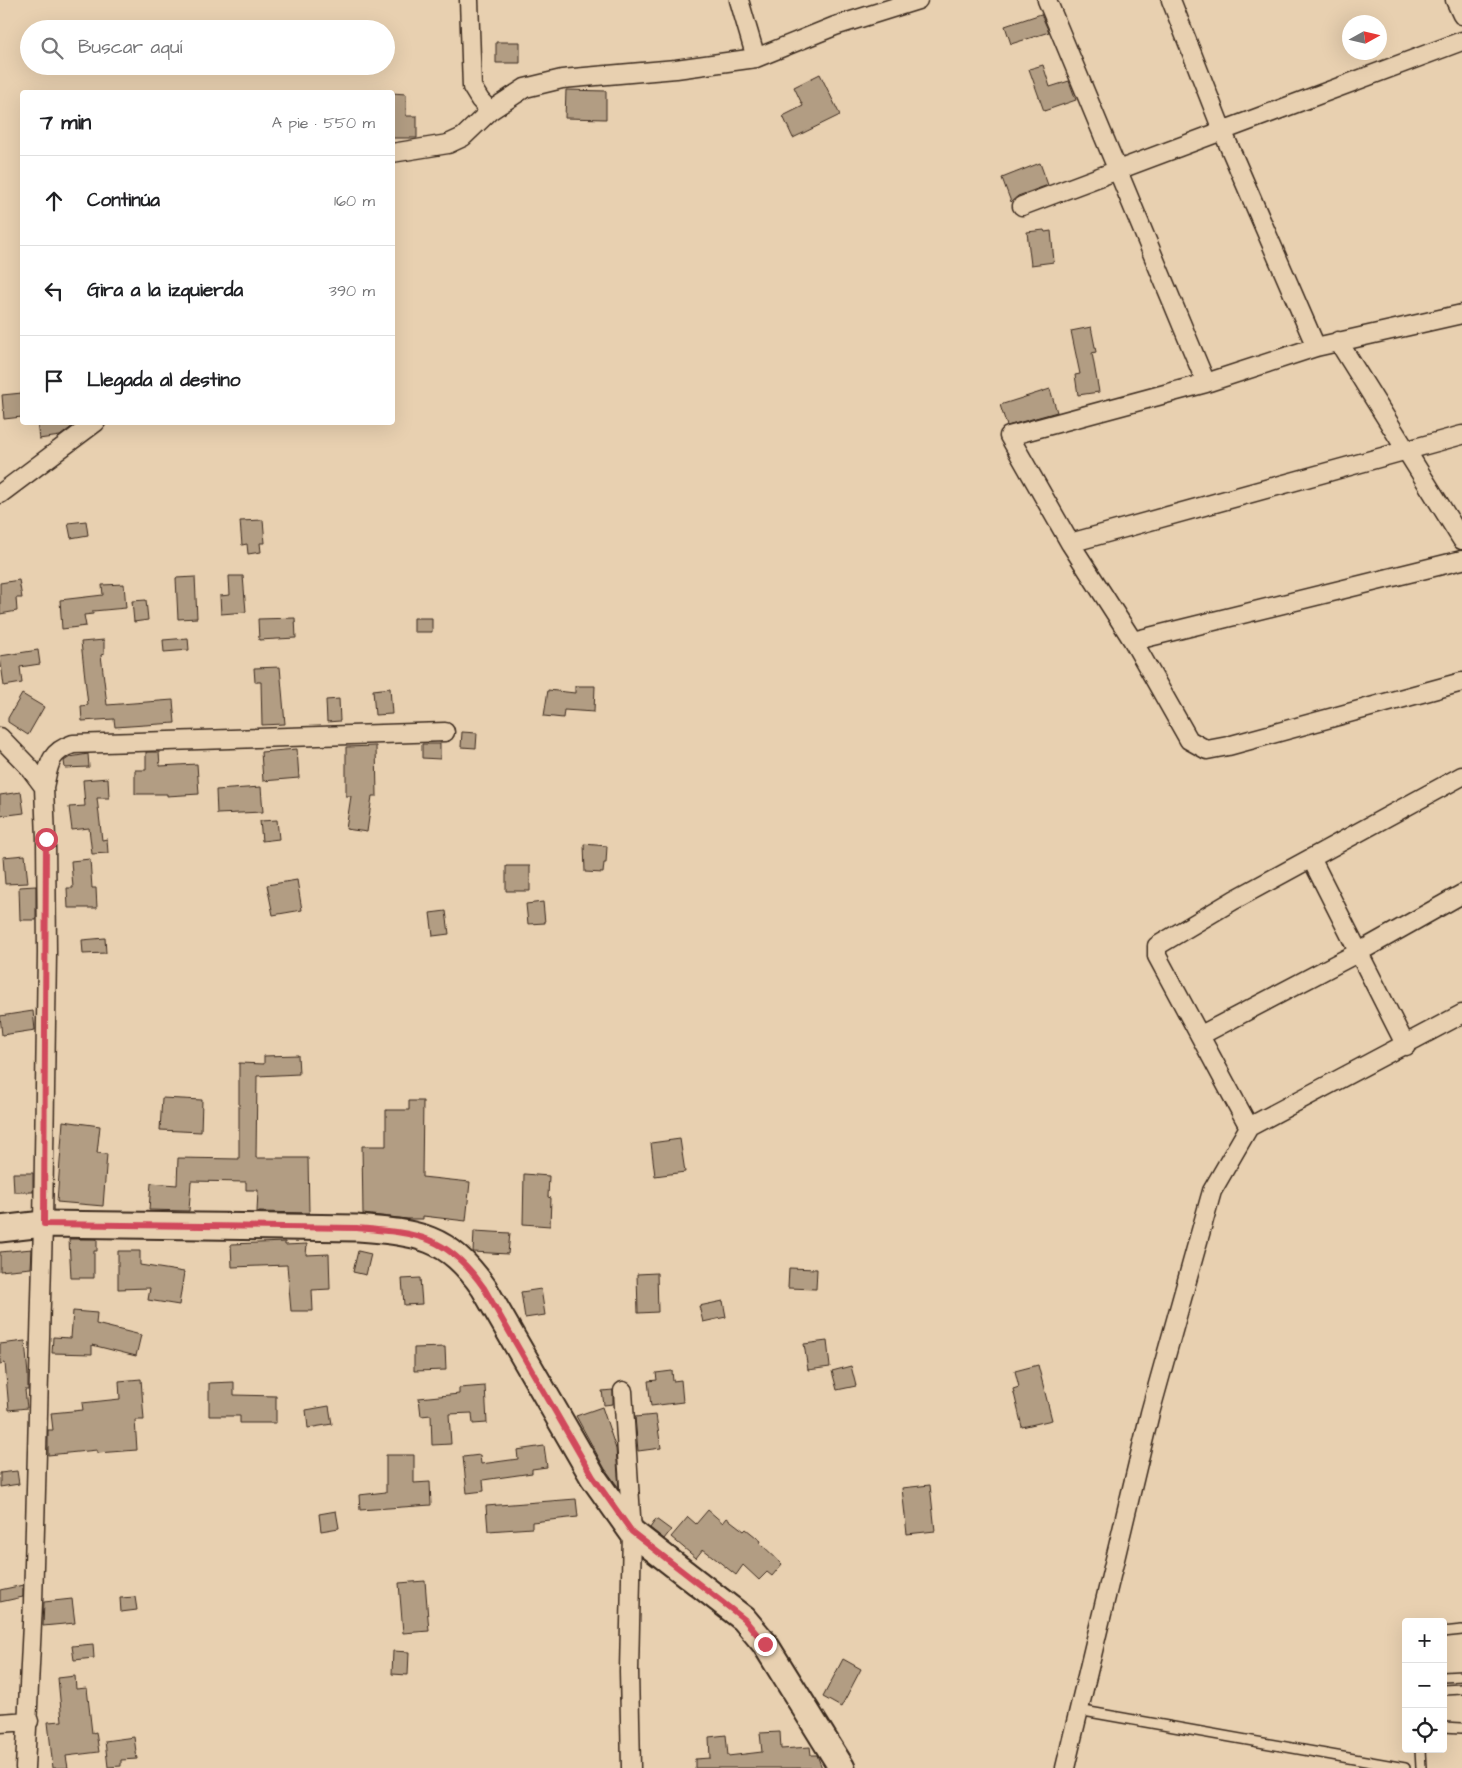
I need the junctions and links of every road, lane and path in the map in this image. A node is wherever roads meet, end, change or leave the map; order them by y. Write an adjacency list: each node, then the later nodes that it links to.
1 (469, 0): 10 (street)
2 (738, 0): 9 (street)
3 (918, 0): 9 (street)
4 (1047, 0): 13 (street)
5 (1171, 0): 11 (street)
6 (1455, 0): 7 (street)
7 (1462, 15)
8 (1462, 41): 11 (street)
9 (756, 58): 10 (street)
10 (490, 111): 12 (street)
11 (1222, 130): 13 (street); 17 (street)
12 (395, 153)
13 (1119, 170): 14 (street); 18 (street)
14 (1022, 206)
15 (1462, 314): 16 (street)
16 (1338, 341): 17 (street); 21 (street)
17 (1316, 347): 18 (street)
18 (1206, 383): 24 (street)
19 (92, 425): 22 (street)
20 (1462, 435): 21 (street)
21 (1406, 449): 23 (street); 24 (street)
22 (0, 494)
23 (1462, 540)
24 (1070, 543): 26 (street)
25 (1462, 560): 26 (street)
26 (1133, 642): 27 (street)
27 (1462, 682)
28 (445, 732): 32 (street)
29 (0, 737): 30 (street)
30 (8, 756): 32 (street)
31 (1462, 776): 33 (street)
32 (44, 787): 40 (street)
33 (1312, 860): 35 (street); 37 (street)
34 (1462, 894): 35 (street)
35 (1359, 952): 37 (street); 38 (street)
36 (1462, 1014): 38 (street)
37 (1201, 1035): 39 (street)
38 (1406, 1046): 39 (street)
39 (1249, 1128): 50 (street)
40 (44, 1224): 41 (main road); 43 (main road); 51 (street)
41 (0, 1229)
42 (623, 1391): 43 (street)
43 (632, 1532): 57 (street); 58 (main road)
44 (1462, 1630): 45 (lane)
45 (1447, 1632)
46 (1447, 1676): 47 (lane)
47 (1462, 1676)
48 (1462, 1689): 49 (lane)
49 (1447, 1690)
50 (1078, 1710): 59 (street); 60 (lane)
51 (29, 1721): 52 (street); 56 (street)
52 (0, 1723)
53 (1447, 1727): 54 (lane)
54 (1462, 1728)
55 (1420, 1753): 61 (lane)
56 (26, 1768)
57 (631, 1768)
58 (842, 1768)
59 (1065, 1768)
60 (1405, 1768)
61 (1421, 1768)

